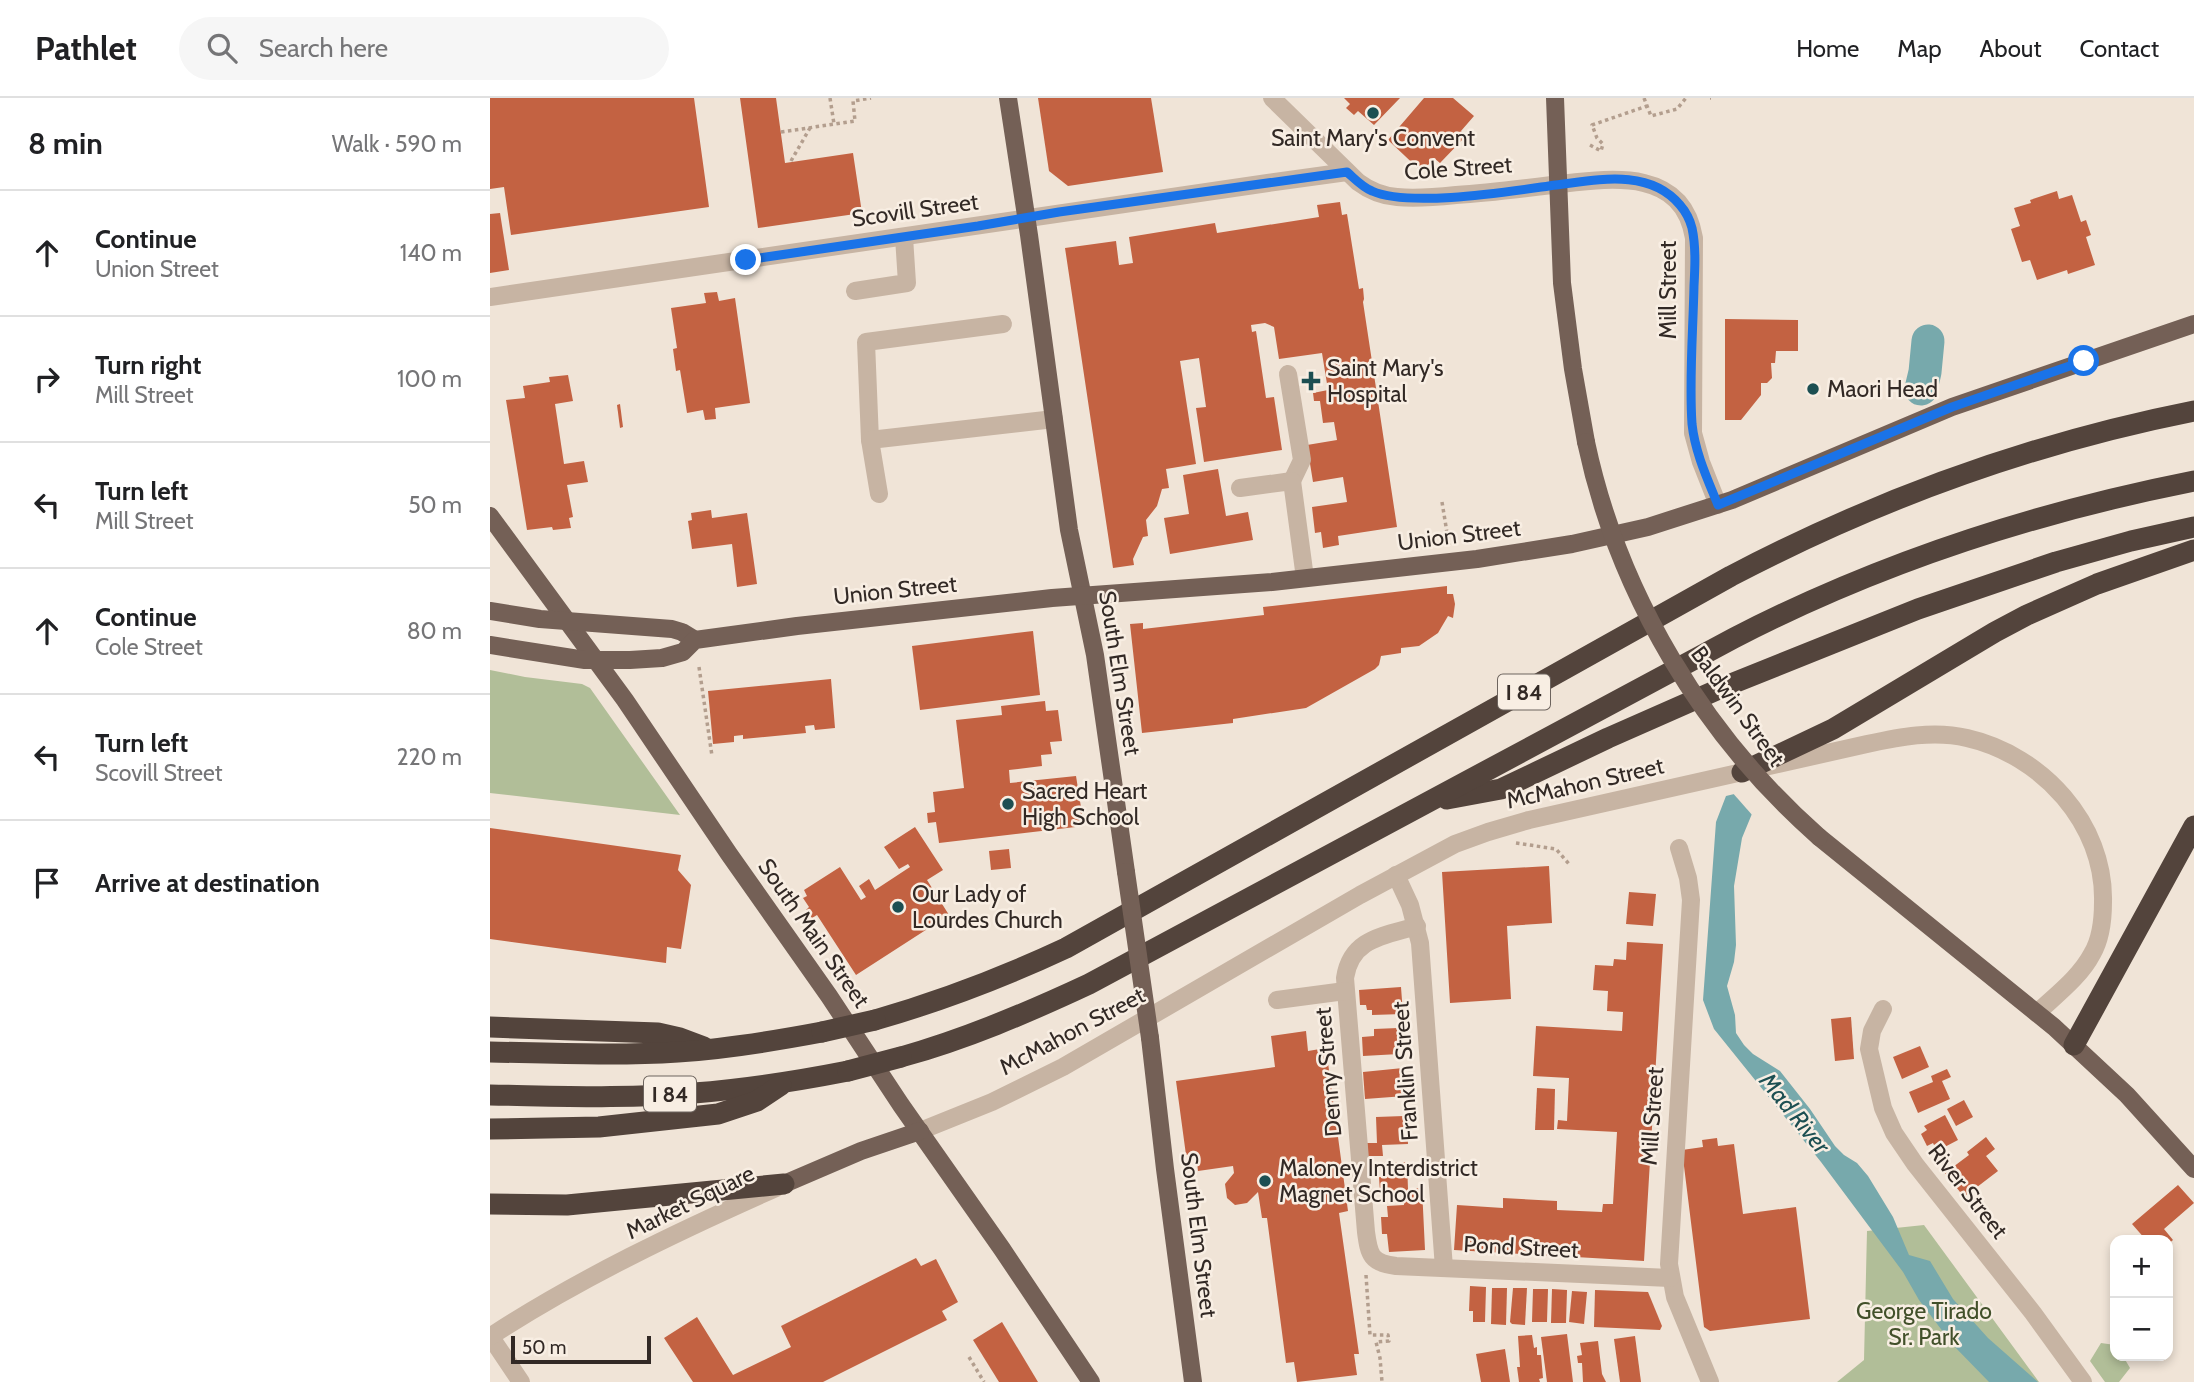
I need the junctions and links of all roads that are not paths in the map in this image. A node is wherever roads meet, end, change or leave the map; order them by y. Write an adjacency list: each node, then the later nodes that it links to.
1 (1007, 98): 6 (main road, South Elm Street)
2 (1272, 98): 4 (street, Cole Street)
3 (1555, 98): 5 (main road, Baldwin Street)
4 (1347, 172): 5 (street, Cole Street); 6 (street, Scovill Street)
5 (1558, 185): 20 (street, Mill Street); 40 (main road, Baldwin Street, bridge)
6 (1027, 218): 7 (street, Scovill Street); 14 (main road, South Elm Street)
7 (904, 237): 8 (street); 9 (street, Scovill Street)
8 (855, 291)
9 (490, 297)
10 (1003, 324): 15 (street)
11 (2194, 324): 20 (main road, Union Street)
12 (1288, 374): 16 (street)
13 (2194, 411): 43 (highway, I 84, bridge)
14 (1054, 419): 15 (street); 25 (main road, South Elm Street)
15 (870, 440): 19 (street)
16 (1292, 481): 18 (street); 24 (street)
17 (2194, 481): 32 (highway, I 84)
18 (1240, 488)
19 (879, 494)
20 (1718, 505): 24 (main road, Union Street)
21 (490, 516): 27 (main road, South Main Street)
22 (2194, 527): 32 (highway)
23 (2194, 550): 31 (highway)
24 (1305, 578): 25 (main road, Union Street)
25 (1083, 596): 28 (main road, Union Street); 58 (main road, South Elm Street, bridge)
26 (490, 611): 27 (main road, Union Street)
27 (565, 621): 28 (main road, Union Street); 30 (main road, South Main Street)
28 (695, 640): 30 (main road, Union Street)
29 (490, 645): 30 (main road, Union Street)
30 (596, 660): 48 (main road, South Main Street)
31 (1742, 772): 35 (street, McMahon Street); 40 (street, McMahon Street)
32 (1428, 802): 45 (highway, I 84, bridge)
33 (2194, 826): 42 (highway)
34 (1679, 848): 54 (street, Mill Street)
35 (1396, 875): 36 (street, Franklin Street); 48 (street, McMahon Street)
36 (1417, 926): 37 (street, Denny Street); 53 (street, Franklin Street)
37 (1345, 991): 38 (street); 52 (street, Denny Street)
38 (1277, 1000)
39 (1883, 1009): 60 (street, River Street)
40 (2037, 1013): 42 (main road, Baldwin Street)
41 (490, 1027): 43 (highway)
42 (2074, 1045): 49 (main road, Baldwin Street)
43 (709, 1049): 44 (highway, I 84)
44 (490, 1052)
45 (784, 1082): 46 (highway, I 84); 47 (highway)
46 (490, 1095)
47 (490, 1129)
48 (920, 1131): 50 (main road, Market Square); 57 (main road, South Main Street)
49 (2194, 1169)
50 (785, 1184): 51 (highway); 55 (street, Market Square)
51 (490, 1204)
52 (1372, 1256): 53 (street, Pond Street)
53 (1444, 1268): 54 (street, Pond Street)
54 (1670, 1278): 59 (street, Mill Street)
55 (490, 1336): 56 (street)
56 (521, 1382)
57 (1091, 1382)
58 (1193, 1382)
59 (1710, 1382)
60 (2083, 1382)

